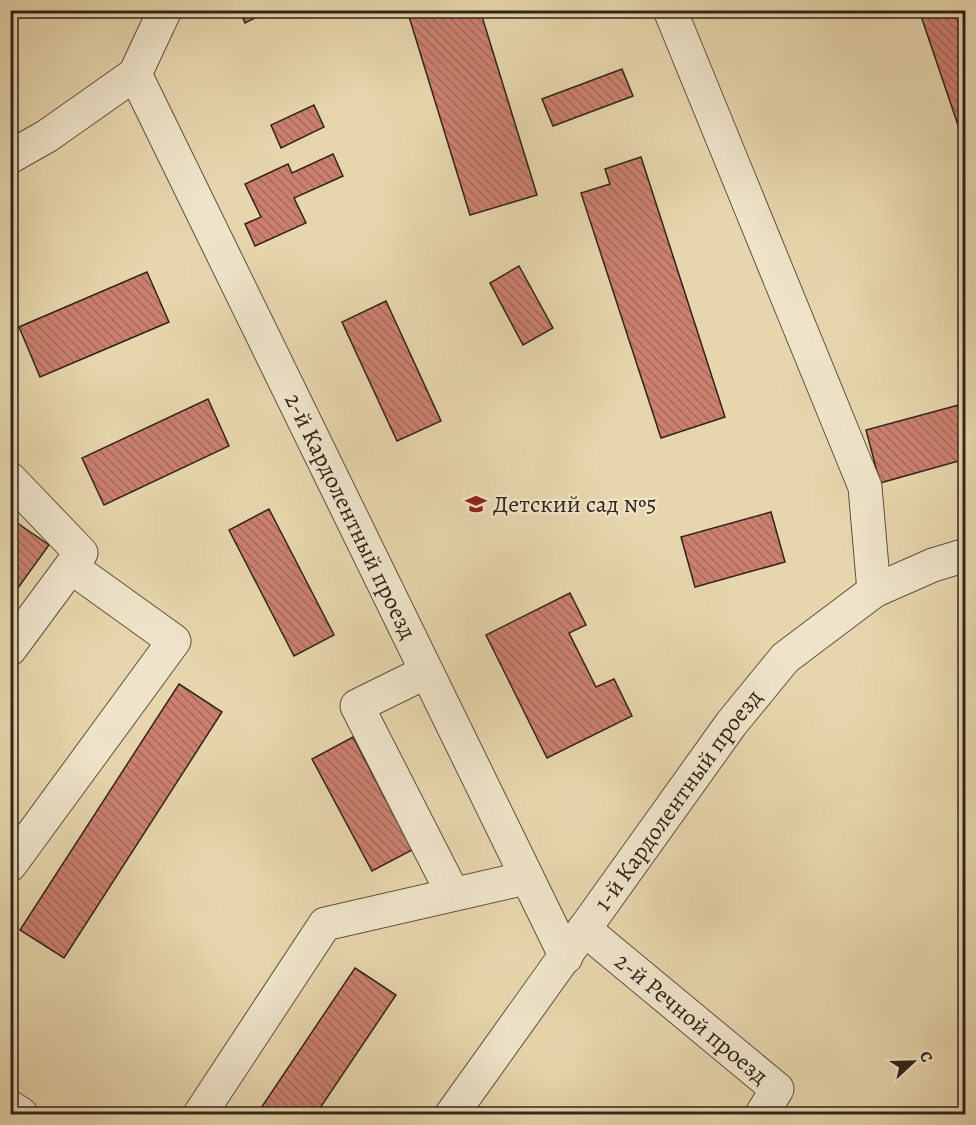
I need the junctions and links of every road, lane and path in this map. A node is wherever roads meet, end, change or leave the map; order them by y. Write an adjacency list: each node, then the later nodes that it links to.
1 (165, 10): 3 (street)
2 (670, 10): 8 (street)
3 (135, 74): 4 (street); 10 (street, 2-й Кардолентный проезд)
4 (10, 157)
5 (10, 479): 7 (street)
6 (966, 555): 8 (street, 1-й Кардолентный проезд)
7 (71, 567): 9 (street); 11 (street)
8 (874, 591): 14 (street, 1-й Кардолентный проезд)
9 (10, 649)
10 (426, 672): 12 (street, 2-й Кардолентный проезд); 13 (street)
11 (10, 865)
12 (526, 878): 13 (street); 15 (street, 2-й Кардолентный проезд)
13 (453, 894): 18 (street)
14 (584, 929): 15 (street, 1-й Кардолентный проезд); 20 (street, 2-й Речной проезд)
15 (566, 957): 19 (street, 1-й Кардолентный проезд)
16 (10, 1107): 17 (street)
17 (21, 1114)
18 (200, 1114)
19 (452, 1114)
20 (762, 1114)

